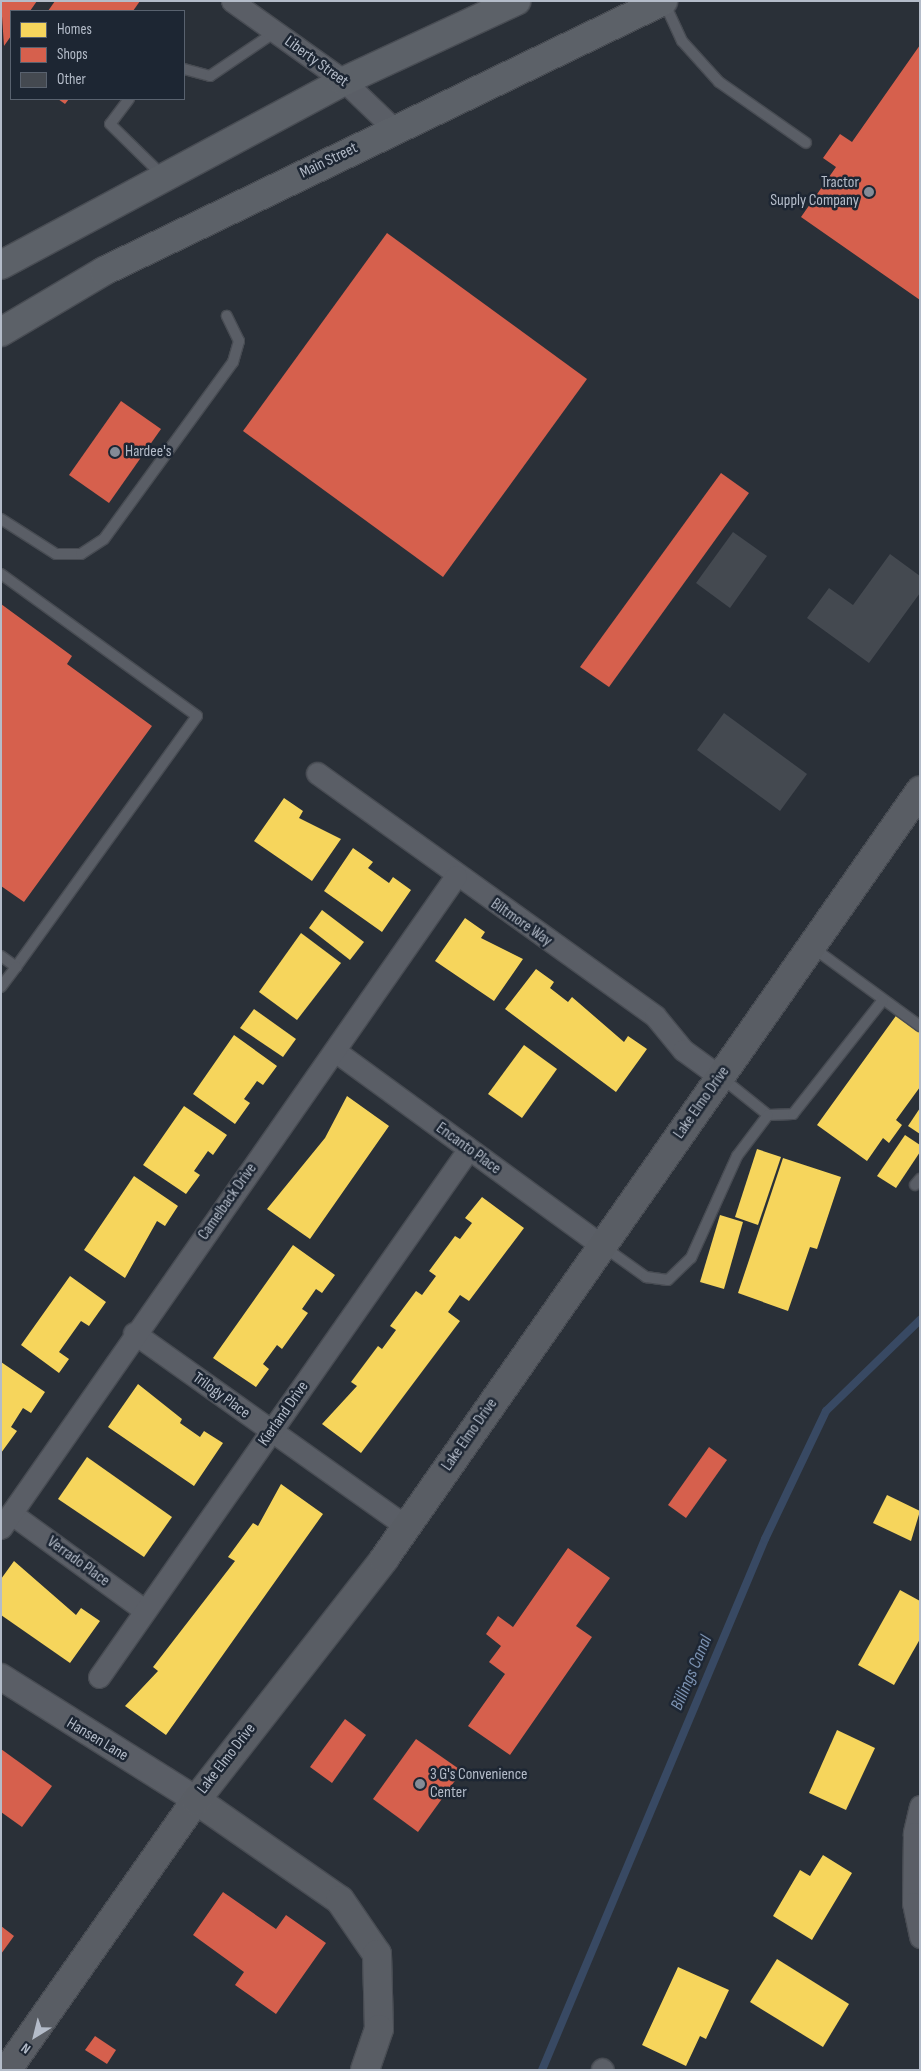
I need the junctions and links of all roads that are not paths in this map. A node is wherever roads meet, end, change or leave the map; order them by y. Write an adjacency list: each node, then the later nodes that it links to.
1 (232, 1): 4 (street, Liberty Street)
2 (516, 1): 6 (main road)
3 (663, 1): 8 (main road, Main Street); 9 (lane)
4 (275, 32): 5 (lane); 6 (street, Liberty Street)
5 (185, 69)
6 (344, 81): 8 (street, Liberty Street); 10 (main road)
7 (128, 100): 10 (lane)
8 (394, 130): 13 (main road, Main Street)
9 (806, 143)
10 (162, 175): 11 (main road)
11 (1, 265)
12 (227, 316): 14 (lane)
13 (1, 332)
14 (1, 519)
15 (1, 574): 21 (lane)
16 (317, 773): 18 (street, Biltmore Way)
17 (920, 791): 19 (main road, Lake Elmo Drive)
18 (456, 876): 25 (street, Camelback Drive); 26 (street, Biltmore Way)
19 (811, 946): 23 (lane); 26 (main road, Lake Elmo Drive)
20 (1, 956): 21 (lane)
21 (16, 967): 22 (lane)
22 (1, 987)
23 (882, 1000): 24 (lane); 27 (lane)
24 (920, 1026)
25 (334, 1051): 28 (street, Encanto Place); 30 (street, Camelback Drive)
26 (720, 1077): 27 (lane); 29 (main road, Lake Elmo Drive)
27 (768, 1115): 29 (lane)
28 (468, 1150): 29 (street, Encanto Place); 31 (street, Kierland Drive)
29 (602, 1246): 33 (main road, Lake Elmo Drive)
30 (134, 1333): 31 (street, Trilogy Place); 32 (street, Camelback Drive)
31 (272, 1432): 33 (street, Trilogy Place); 34 (street, Kierland Drive)
32 (6, 1521): 34 (street, Verrado Place)
33 (406, 1526): 37 (main road, Lake Elmo Drive)
34 (144, 1610): 36 (street, Kierland Drive)
35 (1, 1677): 37 (street, Hansen Lane)
36 (99, 1677)
37 (196, 1800): 40 (main road, Lake Elmo Drive); 41 (main road)
38 (920, 1806): 39 (street)
39 (920, 1937)
40 (7, 2070)
41 (365, 2070)

